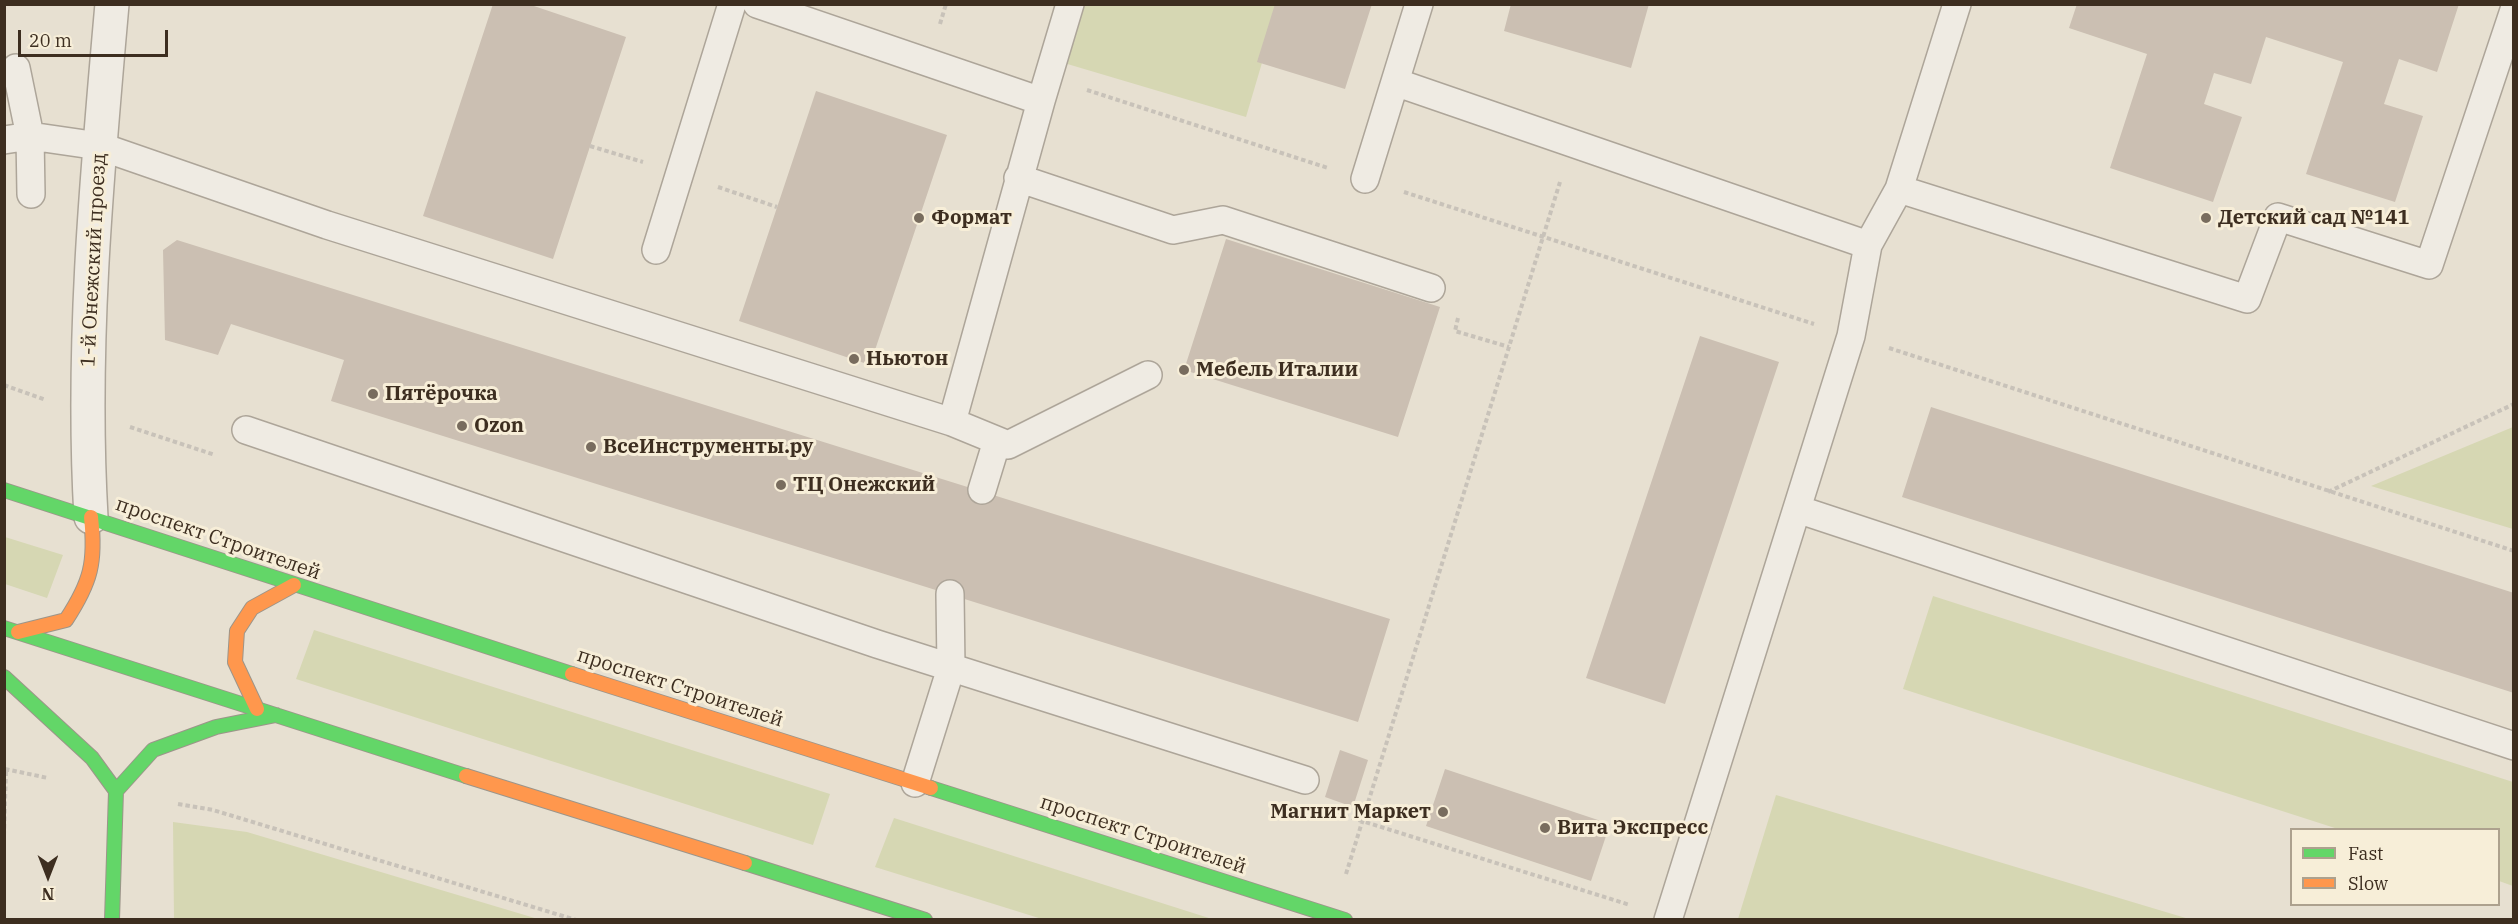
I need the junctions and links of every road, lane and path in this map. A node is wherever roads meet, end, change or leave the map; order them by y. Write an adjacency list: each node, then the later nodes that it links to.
1 (112, 4): 13 (street, 1-й Онежский проезд)
2 (732, 4): 20 (lane)
3 (757, 4): 10 (lane)
4 (1070, 4): 10 (lane)
5 (1419, 4): 9 (lane)
6 (1957, 4): 16 (lane)
7 (2514, 10): 16 (lane)
8 (16, 68): 11 (lane)
9 (1395, 82): 12 (lane); 15 (lane)
10 (1045, 89): 14 (lane); 15 (path)
11 (17, 138): 13 (lane); 17 (lane)
12 (1573, 141): 18 (path); 19 (lane)
13 (99, 146): 26 (lane); 33 (street, 1-й Онежский проезд)
14 (1018, 178): 21 (lane); 26 (lane)
15 (1365, 179): 18 (path)
16 (1899, 189): 19 (lane)
17 (31, 194)
18 (1543, 239): 22 (path); 23 (path)
19 (1868, 245): 22 (lane)
20 (656, 250)
21 (1431, 288): 23 (path)
22 (1851, 336): 31 (path); 32 (lane)
23 (1509, 347): 50 (path)
24 (1148, 375): 28 (lane)
25 (2514, 404): 31 (path)
26 (952, 422): 28 (lane)
27 (246, 430): 38 (lane)
28 (997, 441): 30 (lane)
29 (4, 489): 33 (main road, проспект Строителей)
30 (982, 490)
31 (2328, 492): 34 (path)
32 (1797, 509): 42 (lane); 54 (lane)
33 (91, 517): 35 (main road, проспект Строителей); 37 (main road)
34 (2514, 551)
35 (294, 585): 40 (main road); 46 (main road, проспект Строителей)
36 (951, 594): 38 (lane)
37 (11, 630): 40 (main road)
38 (951, 668): 45 (lane); 46 (lane)
39 (4, 677): 47 (main road)
40 (257, 710): 41 (main road)
41 (276, 715): 47 (main road); 53 (main road)
42 (2514, 746)
43 (5, 769): 44 (path); 49 (path)
44 (53, 779)
45 (1305, 780)
46 (915, 783): 50 (main road, проспект Строителей)
47 (116, 791): 51 (main road)
48 (178, 804): 52 (path)
49 (4, 836)
50 (1339, 918)
51 (112, 920)
52 (576, 920)
53 (925, 920)
54 (1668, 920)

